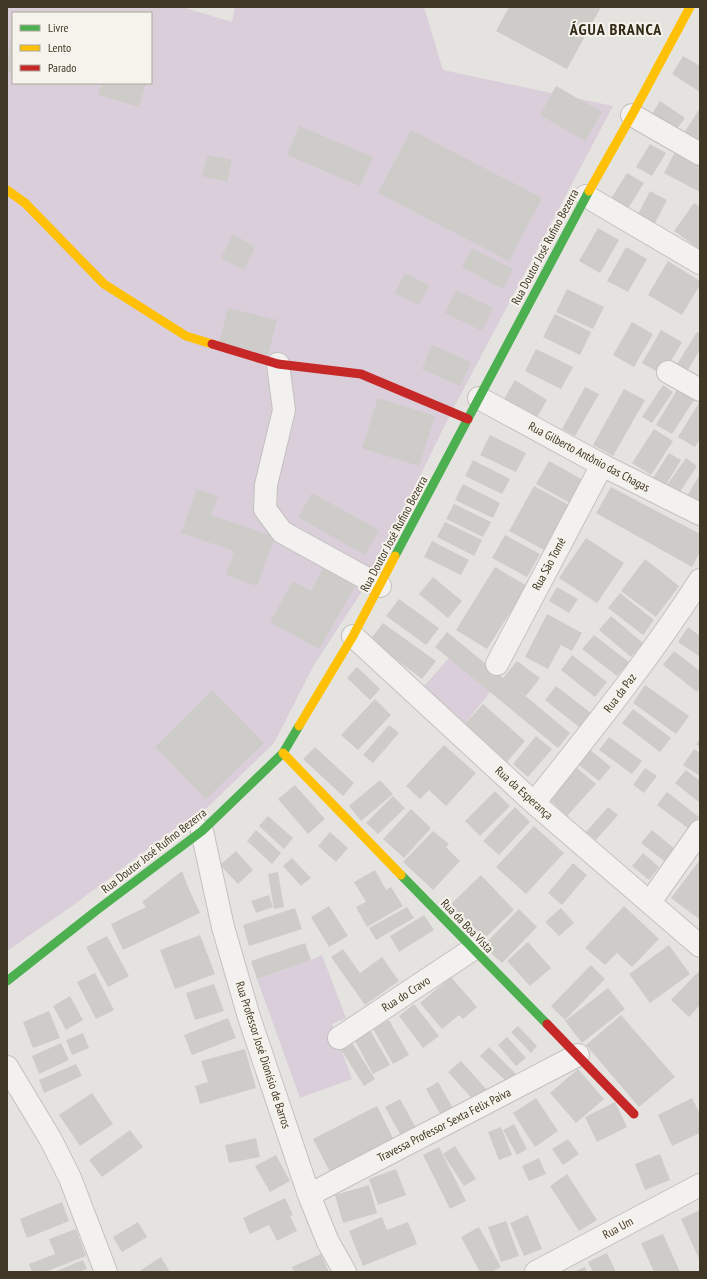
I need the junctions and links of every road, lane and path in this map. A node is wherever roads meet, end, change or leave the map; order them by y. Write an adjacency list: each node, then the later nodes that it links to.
1 (690, 7): 2 (main road, Rua Doutor José Rufino Bezerra)
2 (632, 115): 3 (street); 5 (main road, Rua Doutor José Rufino Bezerra)
3 (700, 154)
4 (7, 190): 7 (main road)
5 (586, 196): 6 (street); 10 (main road, Rua Doutor José Rufino Bezerra)
6 (700, 263)
7 (278, 364): 11 (main road); 15 (street)
8 (668, 372): 9 (street)
9 (700, 390)
10 (479, 398): 11 (main road, Rua Doutor José Rufino Bezerra); 12 (street, Rua Gilberto Antônio das Chagas)
11 (468, 419): 15 (main road, Rua Doutor José Rufino Bezerra)
12 (602, 465): 13 (street, Rua Gilberto Antônio das Chagas); 17 (street, Rua São Tomé)
13 (700, 514)
14 (700, 580): 19 (street, Rua da Paz)
15 (380, 586): 16 (main road, Rua Doutor José Rufino Bezerra)
16 (353, 636): 18 (main road, Rua Doutor José Rufino Bezerra); 19 (street, Rua da Esperança)
17 (496, 664)
18 (283, 753): 21 (main road, Rua Doutor José Rufino Bezerra); 24 (main road, Rua da Boa Vista)
19 (534, 803): 22 (street, Rua da Esperança)
20 (700, 831): 22 (street)
21 (202, 832): 25 (main road, Rua Doutor José Rufino Bezerra); 31 (street, Rua Professor José Dionísio de Barros)
22 (650, 902): 23 (street, Rua da Esperança)
23 (700, 946)
24 (473, 950): 26 (street, Rua do Cravo); 27 (main road, Rua da Boa Vista)
25 (7, 981)
26 (339, 1038)
27 (578, 1055): 29 (main road, Rua da Boa Vista); 31 (street, Travessa Professor Sexta Felix Paiva)
28 (7, 1067): 32 (street)
29 (634, 1114)
30 (700, 1185): 34 (street, Rua Um)
31 (309, 1195): 33 (street, Rua Professor José Dionísio de Barros)
32 (106, 1272)
33 (345, 1272)
34 (536, 1272)

